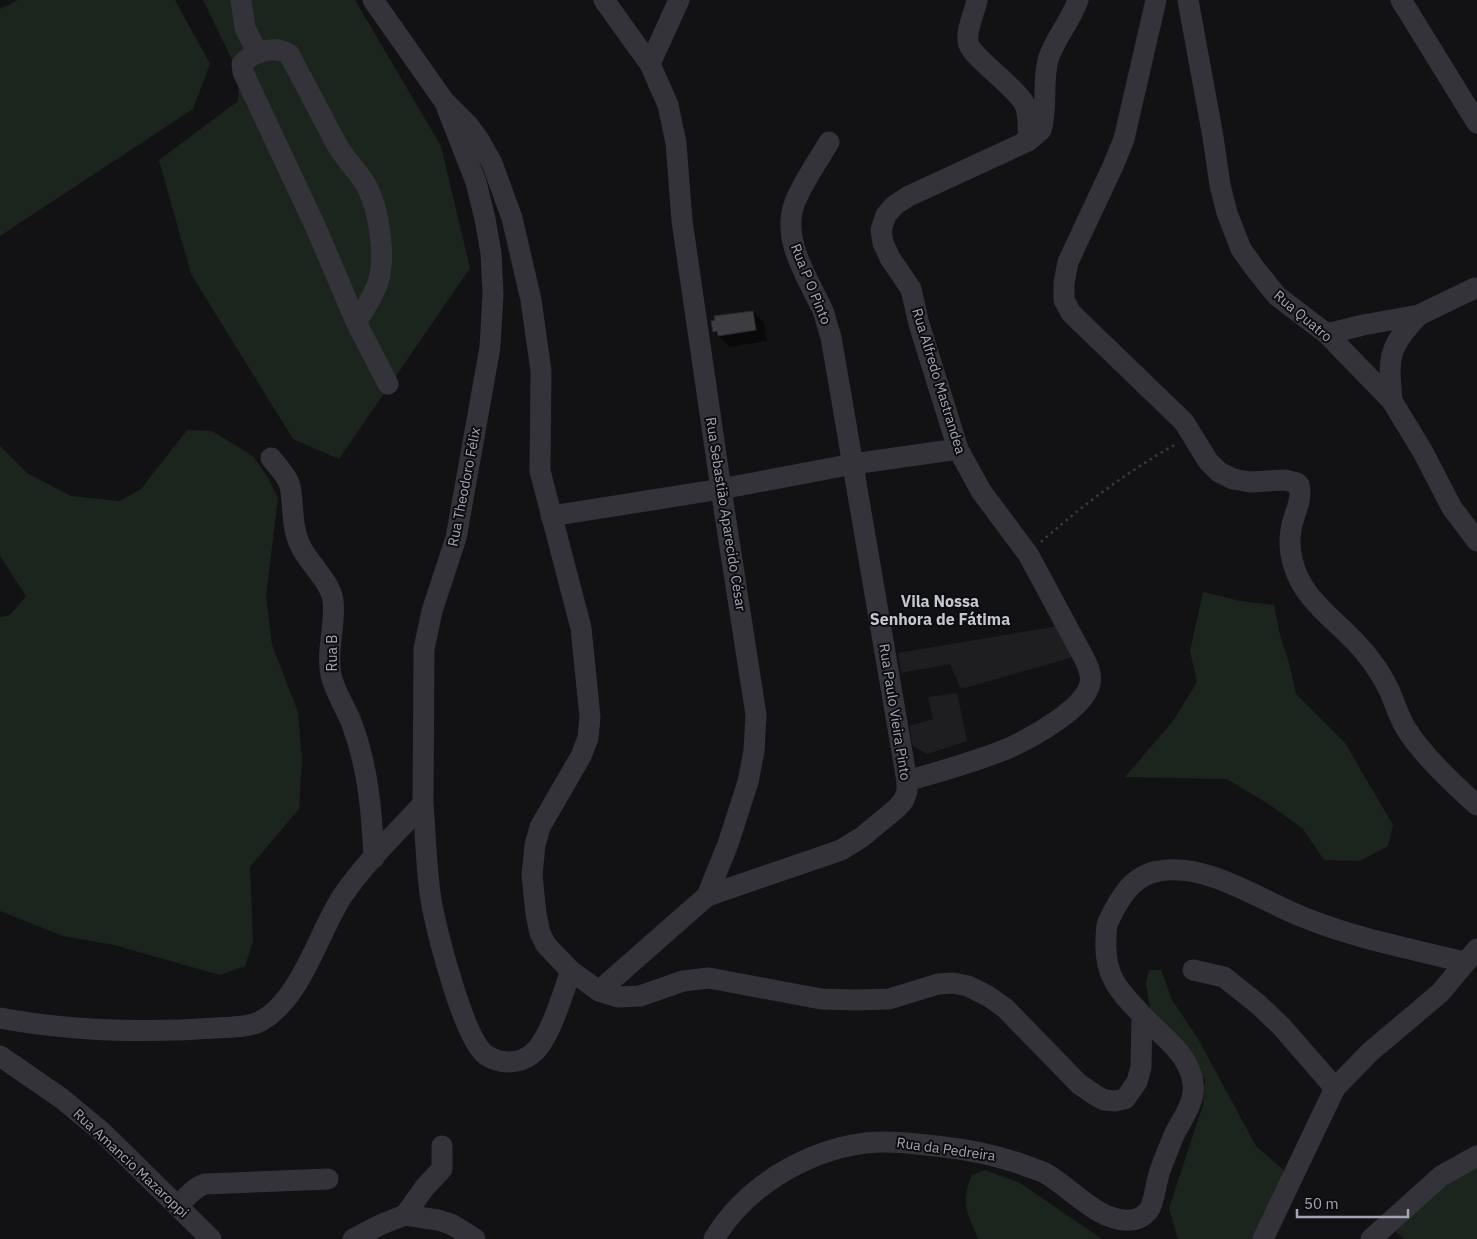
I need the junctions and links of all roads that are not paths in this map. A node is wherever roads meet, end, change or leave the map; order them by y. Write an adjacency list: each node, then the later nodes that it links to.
1 (241, 0): 10 (street)
2 (373, 0): 12 (street)
3 (604, 0): 11 (street, Rua Sebastião Aparecido César)
4 (679, 0): 11 (street)
5 (977, 0): 14 (street)
6 (1078, 0): 14 (street, Rua Alfredo Mastrandea)
7 (1156, 0): 30 (street)
8 (1188, 0): 19 (street, Rua Quatro)
9 (1401, 0): 13 (street)
10 (257, 52): 18 (street); 18 (street)
11 (650, 64): 25 (street, Rua Sebastião Aparecido César)
12 (444, 101): 26 (street); 29 (street, Rua Theodoro Félix)
13 (1477, 123)
14 (1028, 141): 22 (street, Rua Alfredo Mastrandea)
15 (829, 142): 24 (street, Rua P O Pinto)
16 (1476, 284): 17 (street)
17 (1419, 315): 19 (street); 21 (street)
18 (356, 322): 20 (street)
19 (1327, 334): 21 (street, Rua Quatro)
20 (388, 384)
21 (1392, 401): 27 (street, Rua Quatro)
22 (958, 449): 24 (street); 28 (street, Rua Alfredo Mastrandea)
23 (271, 458): 31 (street, Rua B)
24 (853, 464): 25 (street); 28 (street, Rua Paulo Vieira Pinto)
25 (721, 489): 26 (street); 32 (street, Rua Sebastião Aparecido César)
26 (549, 508): 35 (street)
27 (1477, 541)
28 (907, 781): 32 (street, Rua Paulo Vieira Pinto)
29 (423, 804): 31 (street); 35 (street, Rua Theodoro Félix)
30 (1477, 805)
31 (374, 858): 38 (street)
32 (707, 896): 36 (street, Rua Sebastião Aparecido César)
33 (1471, 955): 37 (street, Rua da Pedreira); 40 (street)
34 (1193, 970): 40 (street)
35 (571, 971): 36 (street)
36 (599, 991): 37 (street)
37 (1142, 1016): 49 (street, Rua da Pedreira)
38 (0, 1018)
39 (0, 1056): 44 (street, Rua Amancio Mazaroppi)
40 (1335, 1088): 50 (street)
41 (442, 1146): 45 (street)
42 (1477, 1156): 51 (street)
43 (328, 1179): 44 (street)
44 (178, 1206): 46 (street, Rua Amancio Mazaroppi)
45 (405, 1215): 47 (street); 48 (street)
46 (211, 1239)
47 (353, 1239)
48 (475, 1239)
49 (714, 1239)
50 (1264, 1239)
51 (1371, 1239)

